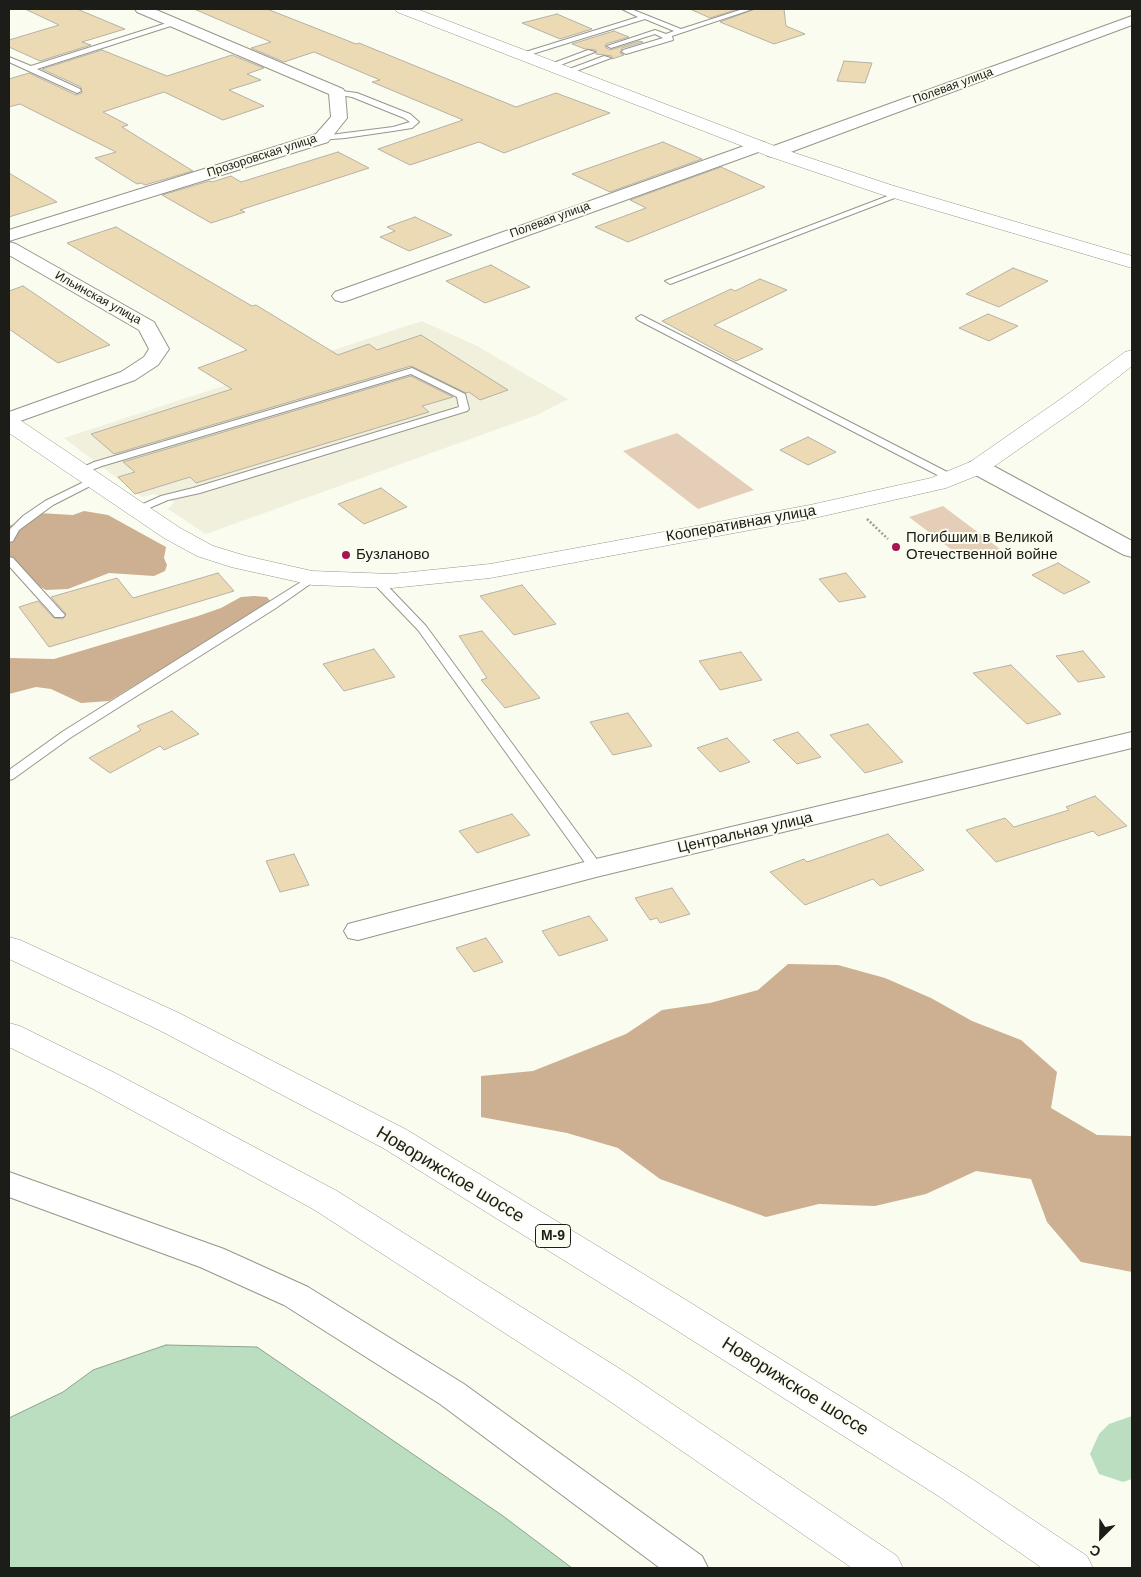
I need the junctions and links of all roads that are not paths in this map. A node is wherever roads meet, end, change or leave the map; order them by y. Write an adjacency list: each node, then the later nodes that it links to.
1 (142, 9): 7 (street)
2 (403, 9): 13 (main road)
3 (625, 9): 5 (lane)
4 (749, 9): 8 (lane)
5 (645, 16): 8 (lane); 13 (lane)
6 (1132, 20): 22 (street, Полевая улица)
7 (176, 23): 17 (lane); 20 (street)
8 (681, 31): 9 (lane)
9 (668, 37): 10 (lane); 12 (lane)
10 (611, 46)
11 (591, 52): 16 (lane)
12 (626, 52)
13 (524, 54): 16 (main road)
14 (607, 58): 18 (lane)
15 (9, 59): 17 (lane)
16 (552, 65): 18 (main road)
17 (30, 69): 19 (lane)
18 (568, 71): 22 (main road)
19 (77, 91)
20 (337, 92): 21 (street, Прозоровская улица); 21 (lane)
21 (322, 138): 24 (street, Прозоровская улица)
22 (766, 149): 23 (main road); 28 (street, Полевая улица)
23 (902, 194): 26 (main road); 27 (lane)
24 (9, 236)
25 (9, 248): 31 (street, Ильинская улица)
26 (1132, 262)
27 (670, 281)
28 (342, 296)
29 (641, 318): 35 (lane)
30 (1132, 356): 33 (main road, Кооперативная улица)
31 (9, 419)
32 (9, 423): 34 (main road, Кооперативная улица)
33 (978, 467): 35 (main road, Кооперативная улица); 38 (street)
34 (87, 476): 36 (main road, Кооперативная улица); 36 (lane); 37 (lane)
35 (951, 478): 41 (main road, Кооперативная улица)
36 (138, 510): 40 (main road, Кооперативная улица)
37 (9, 539)
38 (1132, 550)
39 (9, 560): 42 (lane)
40 (312, 578): 41 (main road, Кооперативная улица); 44 (lane)
41 (377, 581): 45 (lane)
42 (59, 615)
43 (1132, 740): 45 (street, Центральная улица)
44 (9, 776)
45 (596, 868): 46 (street, Центральная улица)
46 (358, 930)
47 (9, 947): 52 (main road, Новорижское шоссе / М-9)
48 (9, 1034): 51 (main road)
49 (9, 1184): 50 (street)
50 (689, 1568)
51 (883, 1568)
52 (1073, 1568)

